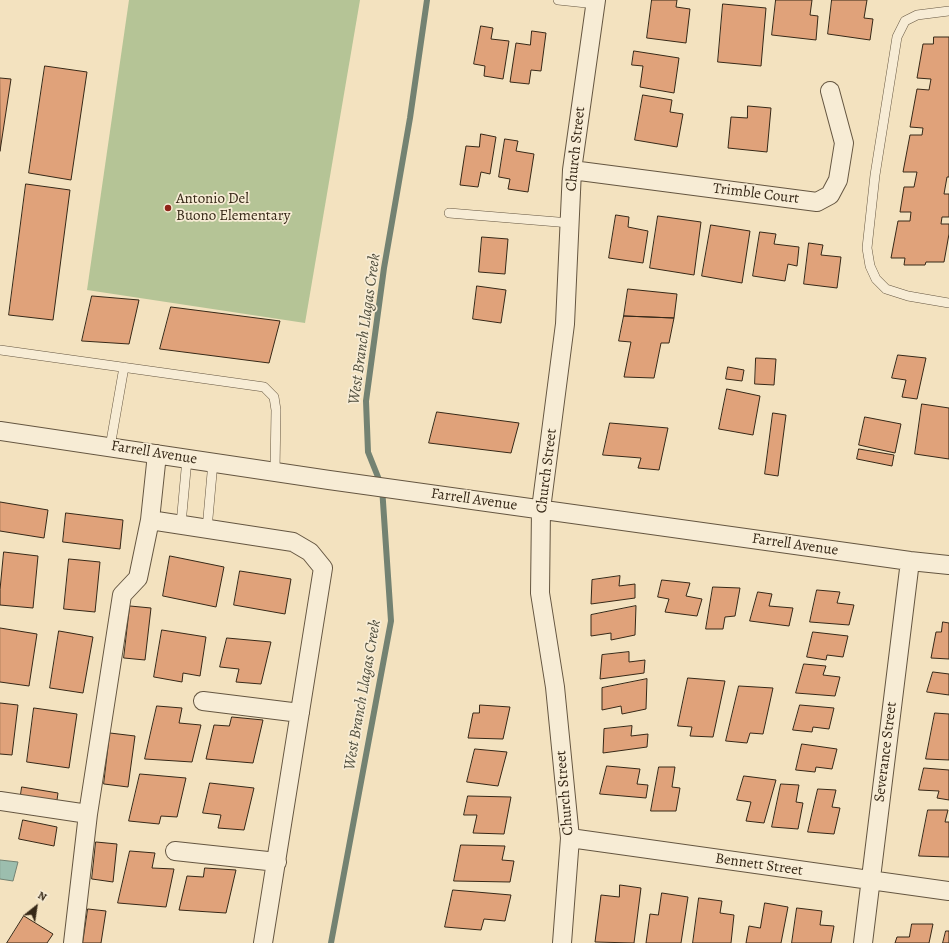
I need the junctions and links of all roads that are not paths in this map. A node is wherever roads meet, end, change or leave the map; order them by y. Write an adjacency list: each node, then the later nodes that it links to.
1 (558, 0): 2 (lane)
2 (596, 2): 5 (street, Church Street)
3 (949, 11): 8 (lane)
4 (830, 91): 5 (street, Trimble Court)
5 (572, 170): 7 (street, Church Street)
6 (449, 213): 7 (lane)
7 (570, 223): 17 (street, Church Street)
8 (949, 304)
9 (0, 350): 10 (lane)
10 (124, 367): 12 (lane); 16 (lane)
11 (0, 431): 12 (street, Farrell Avenue)
12 (110, 447): 13 (street, Farrell Avenue)
13 (157, 454): 14 (street, Farrell Avenue); 18 (street)
14 (187, 459): 15 (street, Farrell Avenue); 19 (lane)
15 (213, 462): 16 (street, Farrell Avenue); 20 (lane)
16 (275, 471): 17 (street, Farrell Avenue)
17 (541, 510): 21 (street, Farrell Avenue); 27 (street, Church Street)
18 (150, 520): 19 (street); 26 (street)
19 (181, 524): 20 (street)
20 (207, 528): 24 (street)
21 (910, 561): 22 (street, Farrell Avenue); 30 (street, Severance Street)
22 (949, 565)
23 (204, 701): 24 (street)
24 (300, 713): 29 (street)
25 (0, 801): 26 (street)
26 (88, 814): 32 (street)
27 (570, 838): 30 (street, Bennett Street); 34 (street, Church Street)
28 (175, 851): 29 (street)
29 (277, 862): 33 (street)
30 (870, 881): 31 (street, Bennett Street); 35 (street, Severance Street)
31 (949, 891)
32 (73, 943)
33 (263, 943)
34 (562, 943)
35 (863, 943)

